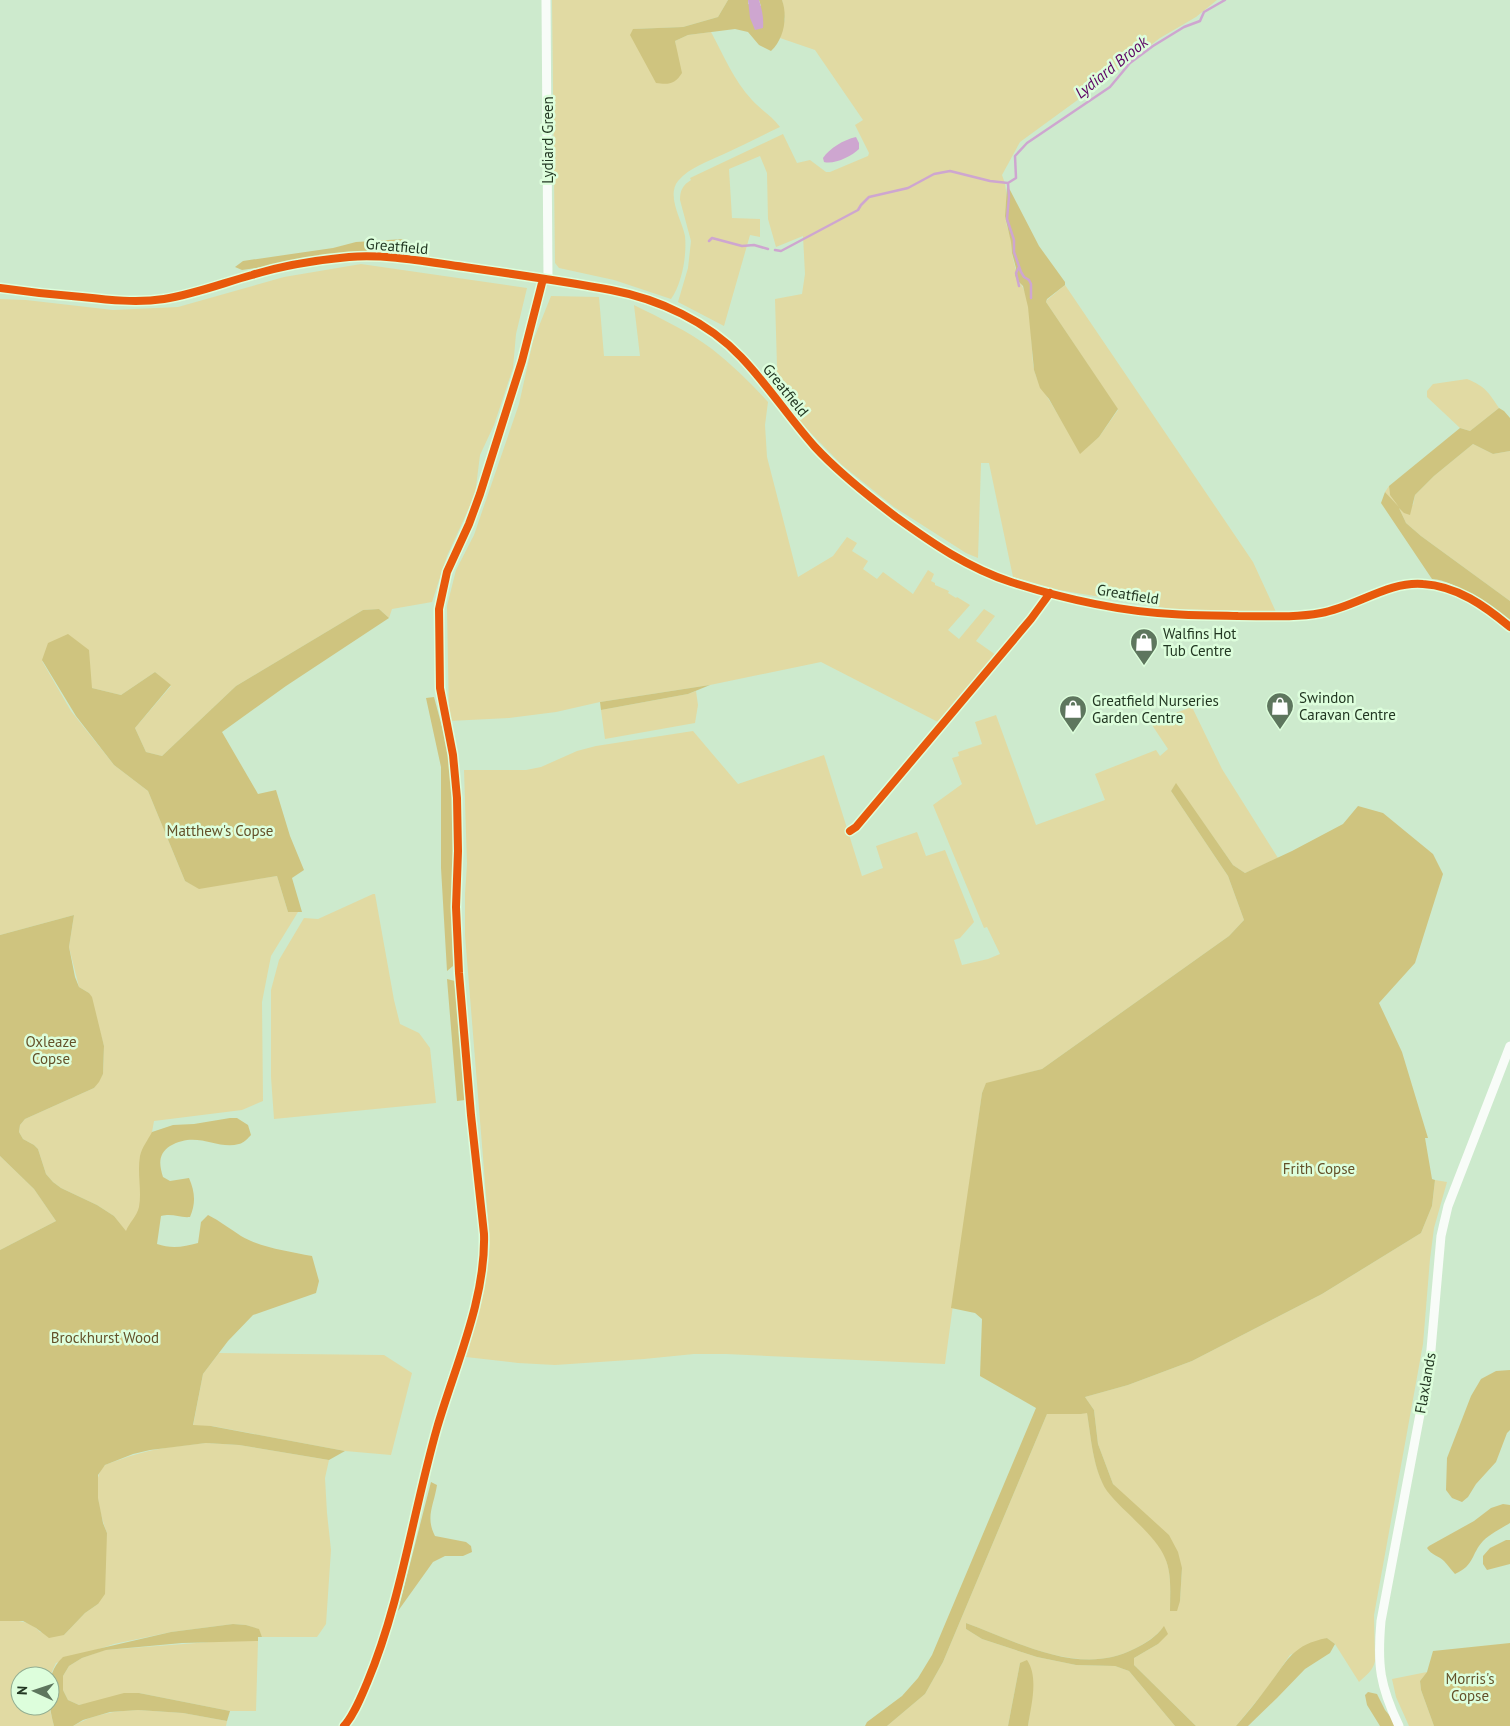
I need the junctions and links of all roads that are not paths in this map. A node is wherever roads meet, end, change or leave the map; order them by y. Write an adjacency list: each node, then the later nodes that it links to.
1 (546, 0): 2 (street, Lydiard Green)
2 (545, 279): 3 (street, Greatfield); 4 (street, Greatfield); 6 (street, Lydiard Green)
3 (0, 288)
4 (1510, 627)
5 (1510, 1046): 7 (street, Flaxlands)
6 (344, 1726)
7 (1399, 1726)

